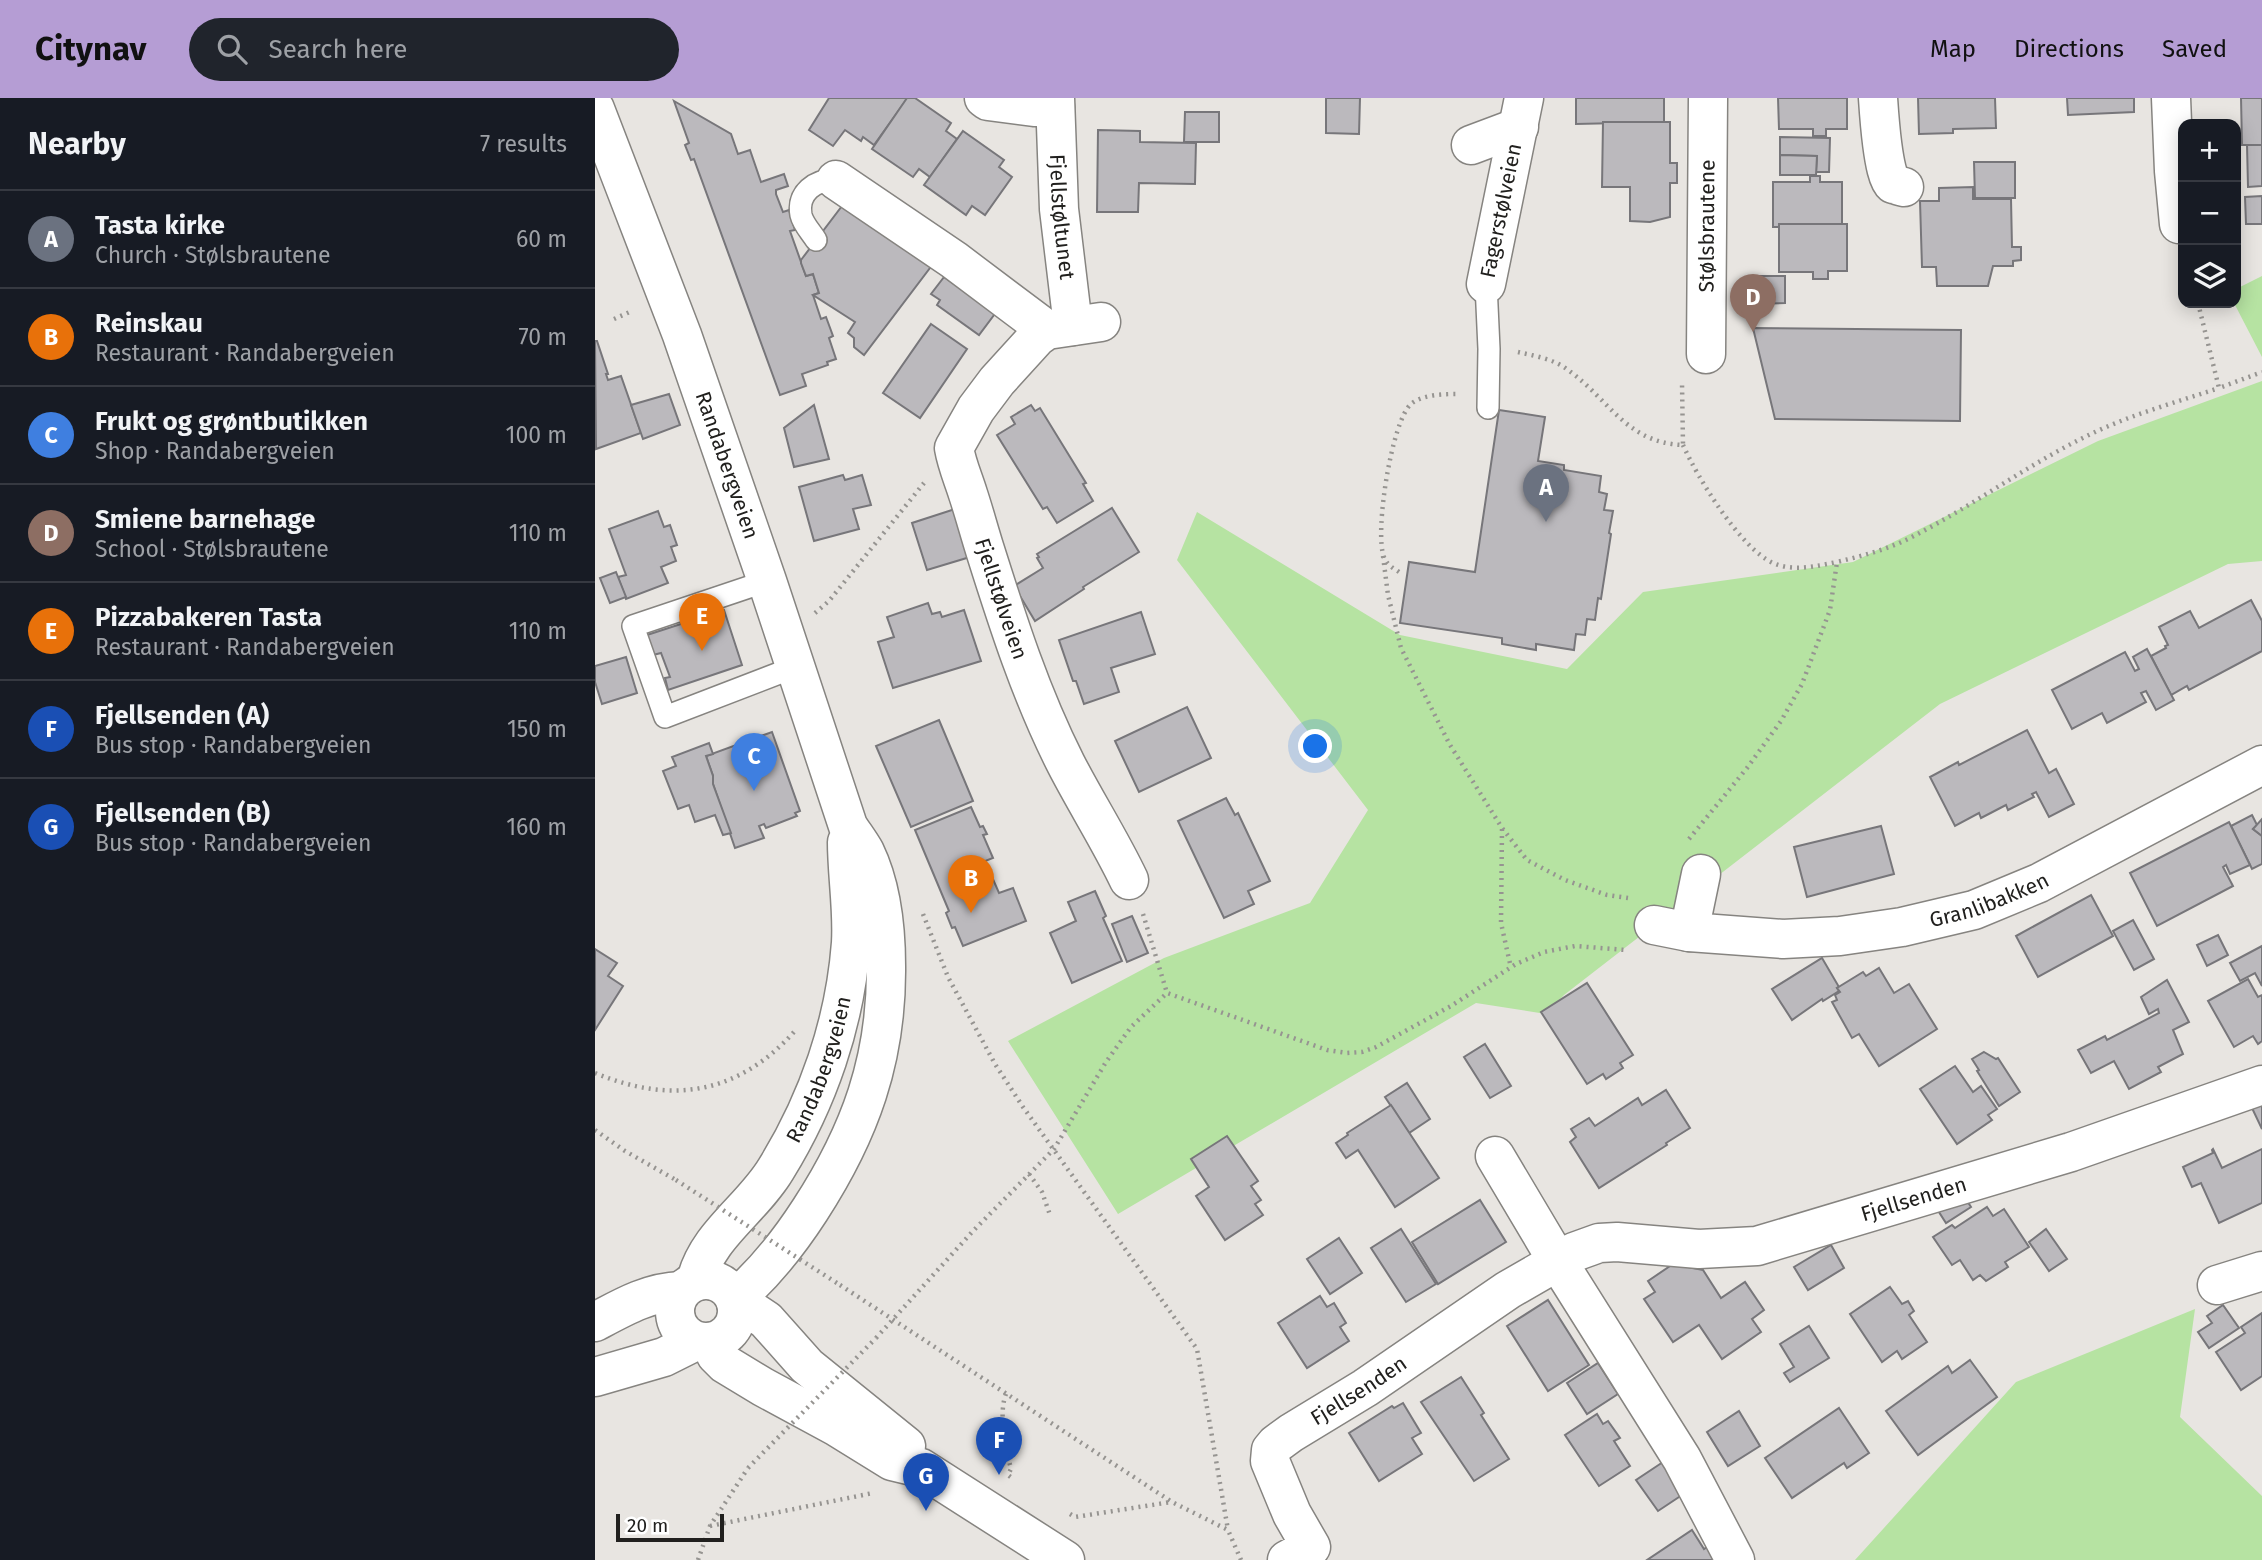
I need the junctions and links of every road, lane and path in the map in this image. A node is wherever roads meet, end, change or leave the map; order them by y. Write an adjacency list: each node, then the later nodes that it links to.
1 (983, 98): 5 (street, Fjellstøltunet)
2 (1708, 98): 19 (street, Stølsbrautene)
3 (1878, 98): 10 (street)
4 (2171, 98): 11 (street)
5 (1055, 102): 17 (street, Fjellstøltunet)
6 (595, 109): 28 (street, Randabergveien)
7 (1521, 113): 8 (street); 13 (street, Fagerstølveien)
8 (1471, 145)
9 (836, 180): 12 (lane); 17 (street)
10 (1904, 187)
11 (2178, 213)
12 (816, 240)
13 (1486, 284): 18 (lane, Fagerstølveien)
14 (642, 306): 16 (path)
15 (2200, 308): 21 (path)
16 (614, 319)
17 (1073, 326): 24 (street)
18 (1489, 349): 22 (lane, Fagerstølveien); 23 (path)
19 (1706, 354): 23 (path)
20 (2262, 372): 21 (path)
21 (2218, 388): 26 (path)
22 (1488, 401): 25 (path)
23 (1683, 445): 26 (path)
24 (954, 449): 29 (path); 35 (street, Fjellstølveien)
25 (1383, 556): 27 (path); 33 (path)
26 (1837, 562): 34 (path)
27 (1399, 572)
28 (767, 581): 30 (street, Randabergveien); 30 (lane)
29 (812, 615)
30 (795, 667): 32 (street, Randabergveien)
31 (2262, 765): 36 (street, Granlibakken)
32 (848, 825): 51 (street, Randabergveien); 52 (street, Randabergveien)
33 (1501, 828): 36 (path); 37 (path)
34 (1693, 859): 36 (street)
35 (1129, 880): 39 (path)
36 (1672, 928): 37 (path)
37 (1511, 968): 39 (path)
38 (948, 977): 44 (path)
39 (1167, 993): 44 (path)
40 (800, 1026): 41 (path)
41 (595, 1073)
42 (2262, 1085): 48 (street, Fjellsenden)
43 (595, 1130): 53 (path, bridge)
44 (1054, 1149): 46 (path); 64 (path)
45 (1495, 1156): 48 (street)
46 (1029, 1174): 47 (path); 53 (path)
47 (1050, 1215)
48 (1558, 1262): 65 (street, Fjellsenden); 69 (street)
49 (2262, 1271): 50 (street)
50 (2217, 1285)
51 (689, 1286): 52 (street); 54 (street); 55 (street)
52 (736, 1303): 55 (street); 58 (street)
53 (892, 1320): 57 (path); 63 (path, bridge)
54 (595, 1322)
55 (703, 1341): 56 (street); 58 (street)
56 (595, 1377)
57 (1006, 1394): 59 (path); 61 (path)
58 (921, 1468): 67 (street)
59 (1019, 1482)
60 (874, 1493): 63 (path)
61 (1172, 1502): 62 (path); 64 (path)
62 (1063, 1510)
63 (710, 1526): 66 (path)
64 (1228, 1530): 68 (path)
65 (1306, 1556)
66 (698, 1560)
67 (1065, 1560)
68 (1241, 1560)
69 (1734, 1560)

